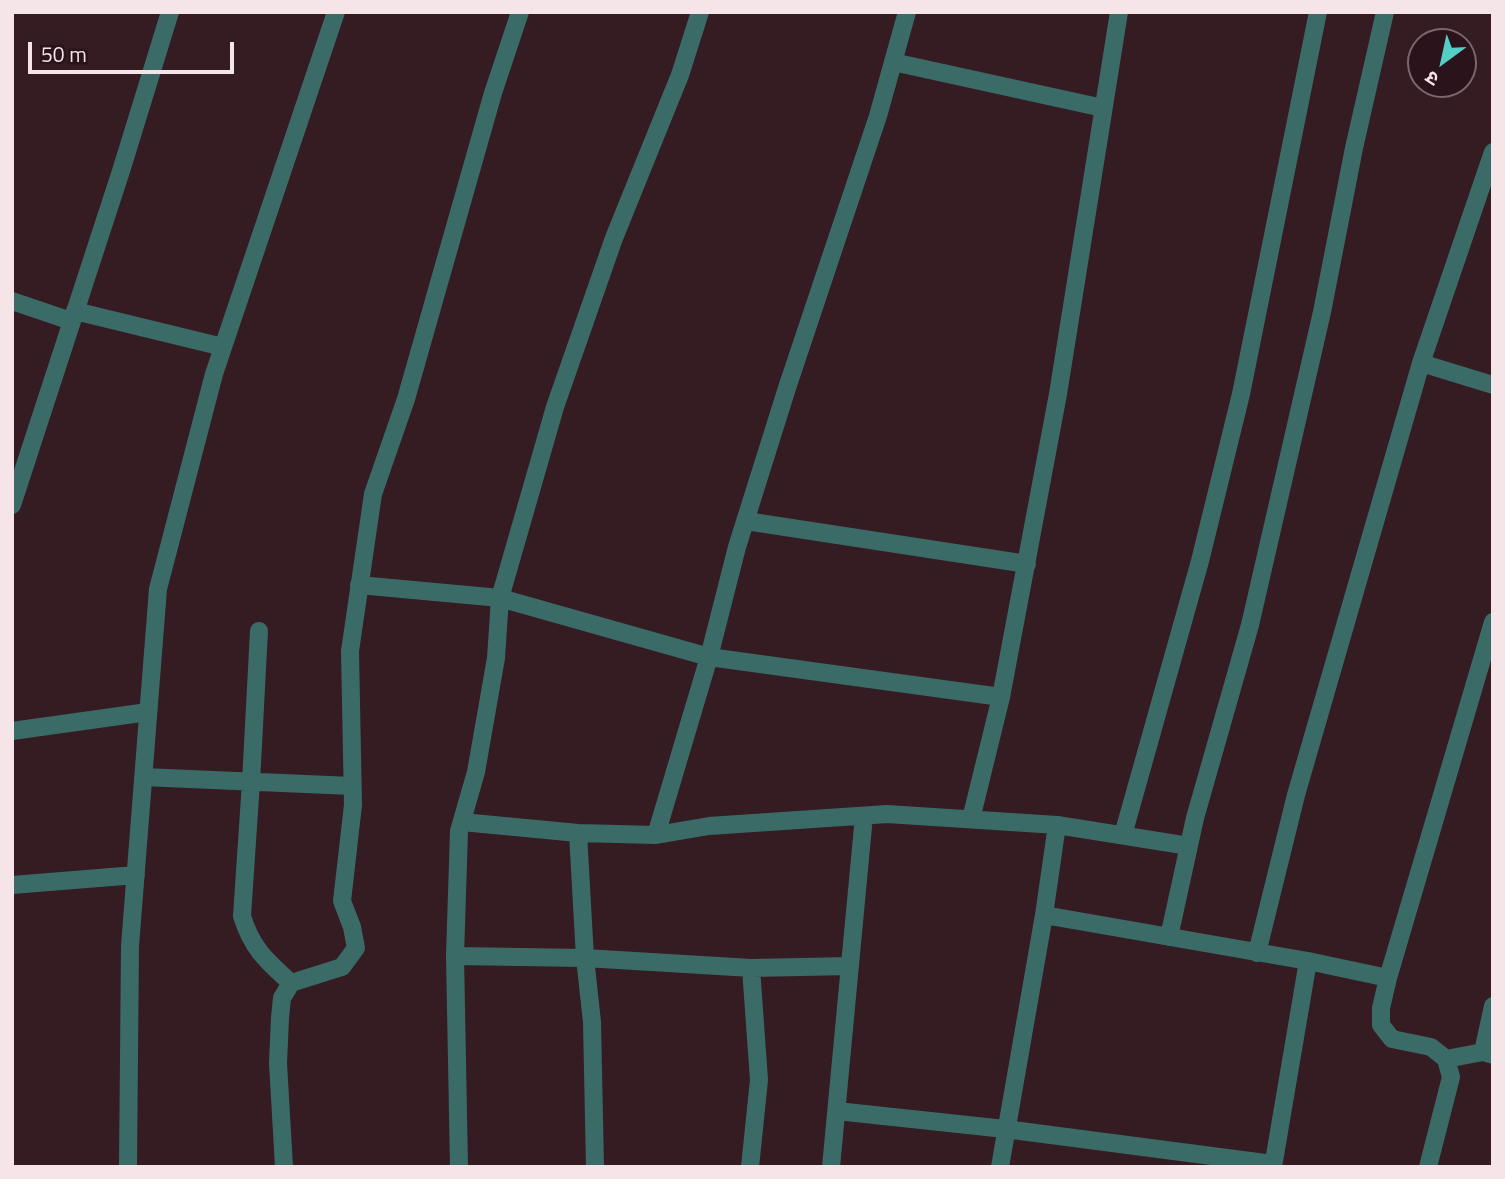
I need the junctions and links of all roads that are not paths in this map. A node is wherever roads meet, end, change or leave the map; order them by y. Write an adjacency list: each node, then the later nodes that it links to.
1 (170, 12): 13 (street)
2 (336, 12): 14 (street)
3 (520, 12): 20 (street)
4 (700, 12): 21 (street)
5 (907, 12): 9 (street)
6 (1119, 12): 10 (street)
7 (1318, 12): 38 (street)
8 (1385, 12): 39 (street)
9 (893, 62): 10 (street); 18 (street)
10 (1103, 108): 19 (street)
11 (1493, 152): 15 (street)
12 (12, 301): 13 (street)
13 (73, 316): 14 (street); 17 (street)
14 (223, 347): 27 (street)
15 (1421, 363): 16 (street); 44 (street)
16 (1493, 385)
17 (12, 505)
18 (746, 521): 19 (street); 25 (street)
19 (1027, 564): 26 (street)
20 (359, 585): 21 (street); 31 (street)
21 (500, 598): 25 (street); 34 (street)
22 (1493, 622): 24 (street)
23 (259, 631): 30 (street)
24 (1490, 642): 50 (street)
25 (709, 657): 26 (street); 37 (street)
26 (1001, 697): 33 (street)
27 (148, 712): 28 (street); 29 (street)
28 (12, 731)
29 (143, 778): 30 (street); 40 (street)
30 (251, 782): 31 (street); 51 (street)
31 (352, 786): 51 (street)
32 (864, 816): 33 (street); 37 (street); 48 (street)
33 (971, 819): 35 (street)
34 (462, 822): 36 (street); 45 (street)
35 (1057, 825): 38 (street); 42 (street)
36 (578, 833): 37 (street); 46 (street)
37 (656, 835)
38 (1123, 835): 39 (street)
39 (1189, 846): 43 (street)
40 (135, 875): 41 (street); 58 (street)
41 (12, 885)
42 (1044, 915): 43 (street); 56 (street)
43 (1169, 937): 44 (street)
44 (1257, 953): 47 (street)
45 (455, 956): 46 (street); 60 (street)
46 (585, 958): 49 (street); 61 (street)
47 (1308, 961): 50 (street); 57 (street)
48 (850, 966): 49 (street); 55 (street)
49 (751, 968): 62 (street)
50 (1388, 978): 54 (street)
51 (291, 983): 59 (street)
52 (1493, 1006): 53 (street)
53 (1488, 1054): 54 (street)
54 (1446, 1059): 65 (street)
55 (837, 1111): 56 (street); 63 (street)
56 (1005, 1129): 57 (street); 64 (street)
57 (1273, 1166)
58 (128, 1167)
59 (284, 1167)
60 (459, 1167)
61 (596, 1167)
62 (750, 1167)
63 (831, 1167)
64 (1000, 1167)
65 (1428, 1167)

